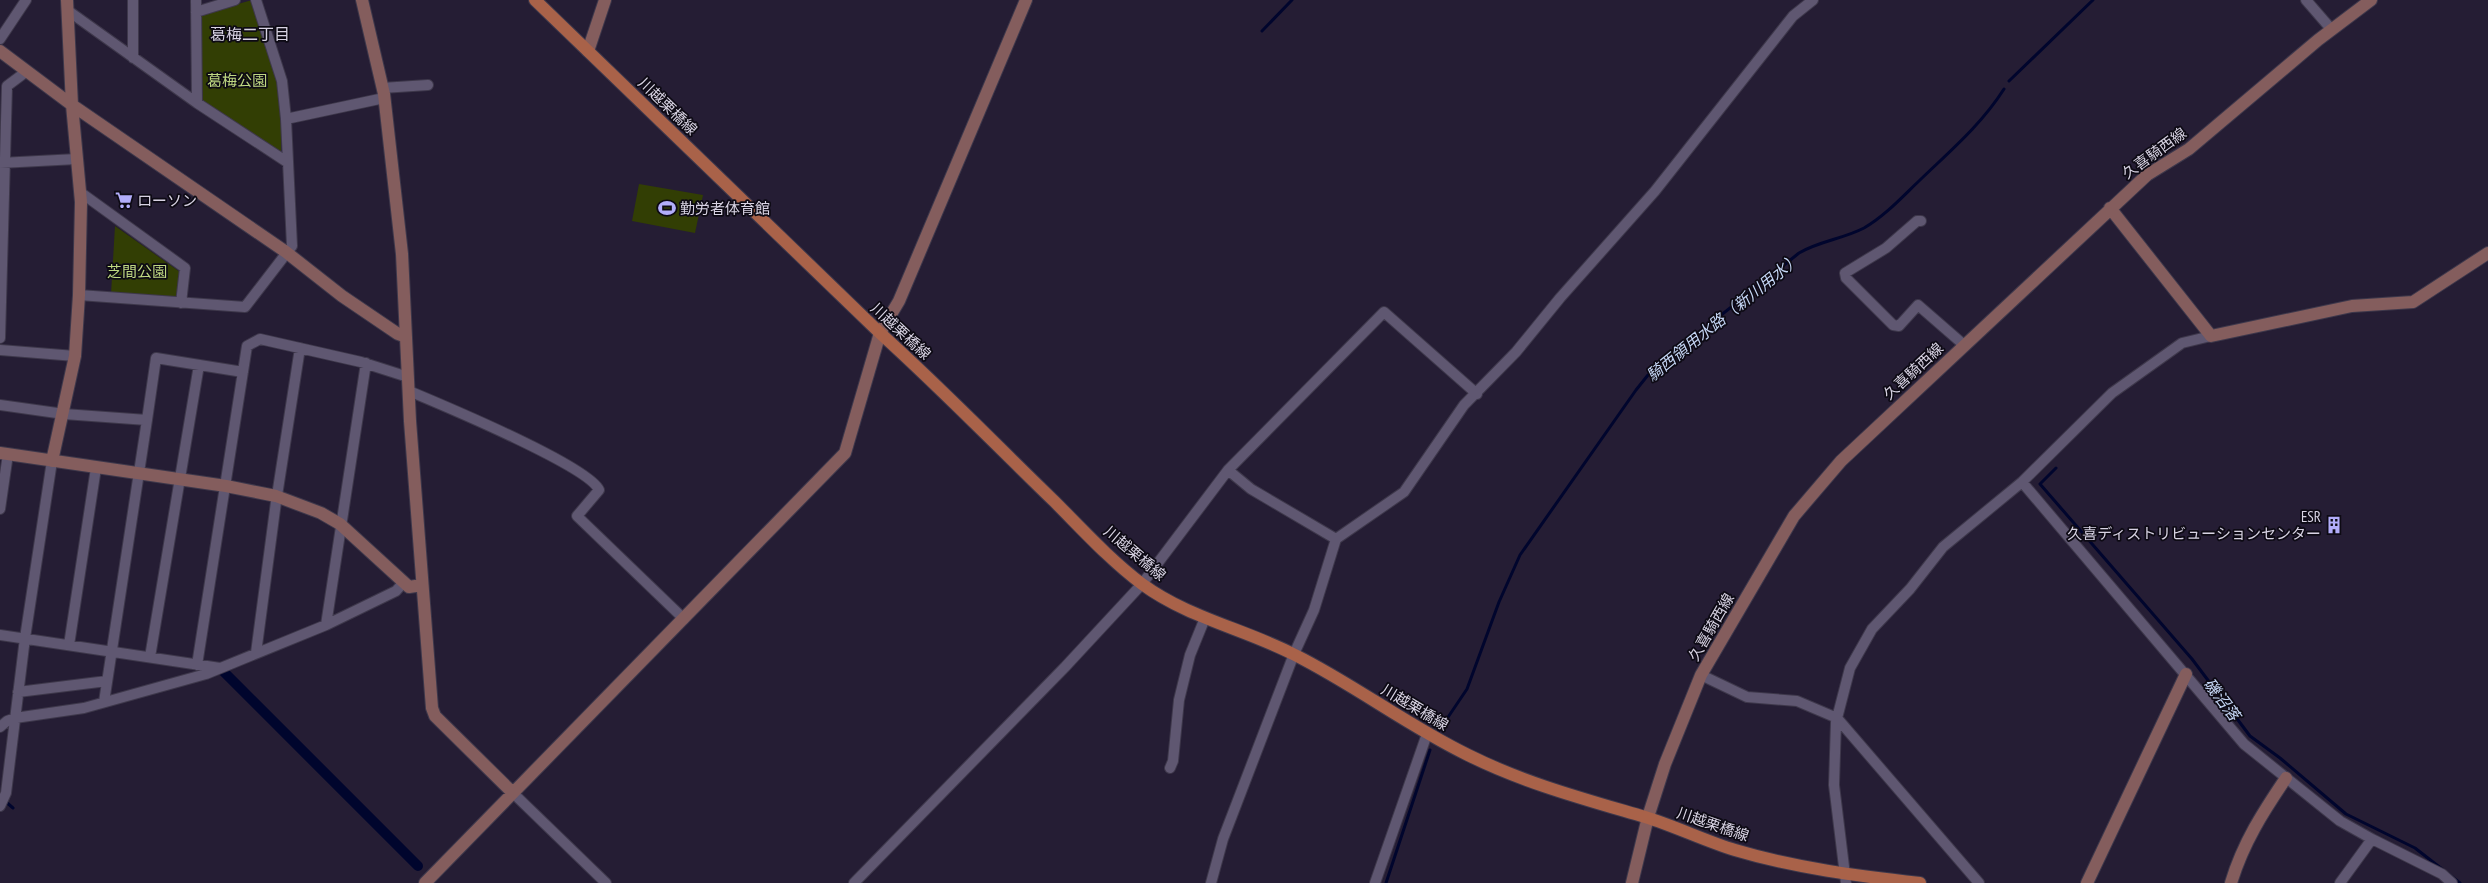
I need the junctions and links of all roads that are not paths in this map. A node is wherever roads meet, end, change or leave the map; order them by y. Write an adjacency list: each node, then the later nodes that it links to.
1 (26, 0): 16 (street)
2 (133, 0): 19 (street)
3 (196, 0): 14 (street)
4 (235, 0): 14 (street)
5 (256, 0): 25 (street)
6 (362, 0): 22 (street)
7 (535, 0): 18 (main road, 川越栗橋線)
8 (605, 0): 18 (street)
9 (1026, 0): 36 (street)
10 (1813, 0): 49 (street)
11 (2306, 0): 15 (street)
12 (2371, 0): 15 (street, 久喜騎西線)
13 (67, 5): 19 (street); 24 (street)
14 (196, 12): 23 (street)
15 (2332, 30): 30 (street, 久喜騎西線)
16 (0, 39)
17 (0, 51): 20 (street)
18 (588, 51): 36 (main road, 川越栗橋線)
19 (133, 58): 23 (street)
20 (27, 71): 24 (street); 28 (street)
21 (428, 85): 22 (street)
22 (383, 93): 25 (street); 38 (street)
23 (197, 103): 27 (street)
24 (72, 105): 26 (street); 32 (street)
25 (286, 119): 27 (street)
26 (76, 159): 28 (street); 29 (street)
27 (287, 162): 32 (street)
28 (3, 163): 39 (street)
29 (80, 192): 34 (street); 35 (street)
30 (2110, 208): 37 (street); 40 (street, 久喜騎西線)
31 (1921, 221): 40 (street)
32 (286, 252): 35 (street); 38 (street)
33 (2488, 252): 37 (street)
34 (79, 295): 35 (street); 43 (street)
35 (181, 303)
36 (880, 333): 66 (main road, 川越栗橋線); 69 (street)
37 (2211, 336): 59 (street)
38 (406, 337): 47 (street)
39 (0, 338)
40 (1964, 345): 81 (street, 久喜騎西線)
41 (300, 348): 44 (street); 46 (street); 61 (street)
42 (0, 350): 43 (street)
43 (75, 356): 51 (street)
44 (366, 363): 47 (street); 63 (street)
45 (199, 365): 46 (street); 52 (street); 58 (street)
46 (242, 372): 60 (street)
47 (408, 377): 48 (street)
48 (409, 391): 67 (street); 69 (street)
49 (1477, 394): 56 (street); 64 (street)
50 (0, 404): 51 (street)
51 (64, 414): 52 (street); 54 (street)
52 (147, 420): 57 (street)
53 (4, 454): 54 (street); 62 (street)
54 (52, 461): 55 (street); 72 (street)
55 (96, 468): 57 (street); 73 (street)
56 (1228, 470): 64 (street); 66 (street)
57 (138, 474): 58 (street); 74 (street)
58 (179, 479): 60 (street); 77 (street)
59 (2022, 482): 80 (street); 86 (street)
60 (226, 486): 61 (street); 78 (street)
61 (276, 496): 63 (street); 75 (street)
62 (0, 509)
63 (340, 524): 65 (street); 70 (street)
64 (1336, 539): 76 (street)
65 (403, 583): 67 (street); 70 (street)
66 (1142, 584): 68 (main road, 川越栗橋線); 98 (street)
67 (422, 585): 91 (street)
68 (1205, 618): 76 (main road, 川越栗橋線); 89 (street)
69 (684, 619): 91 (street)
70 (326, 625): 75 (street)
71 (0, 635): 72 (street)
72 (25, 638): 73 (street); 83 (street)
73 (69, 645): 74 (street)
74 (112, 651): 77 (street); 82 (street)
75 (256, 653): 79 (street)
76 (1294, 654): 88 (main road, 川越栗橋線); 99 (street)
77 (150, 657): 78 (street)
78 (197, 665): 79 (street)
79 (220, 668): 84 (street)
80 (2186, 674): 90 (street); 104 (street)
81 (1701, 676): 86 (street); 93 (street, 久喜騎西線)
82 (107, 680): 83 (street); 84 (street)
83 (18, 692): 85 (street)
84 (104, 702): 85 (street)
85 (14, 718): 87 (street); 92 (street)
86 (1837, 718): 95 (street); 103 (street)
87 (0, 727)
88 (1428, 734): 93 (main road, 川越栗橋線); 100 (street)
89 (1170, 768)
90 (2286, 778): 94 (street); 105 (street)
91 (513, 793): 96 (street); 97 (street)
92 (0, 806)
93 (1648, 818): 95 (main road, 川越栗橋線); 101 (street, 久喜騎西線)
94 (2372, 840): 106 (street); 107 (street)
95 (1846, 878): 102 (main road, 川越栗橋線)
96 (425, 883)
97 (606, 883)
98 (854, 883)
99 (1211, 883)
100 (1375, 883)
101 (1632, 883)
102 (1920, 883)
103 (1980, 883)
104 (2087, 883)
105 (2231, 883)
106 (2340, 883)
107 (2452, 883)

